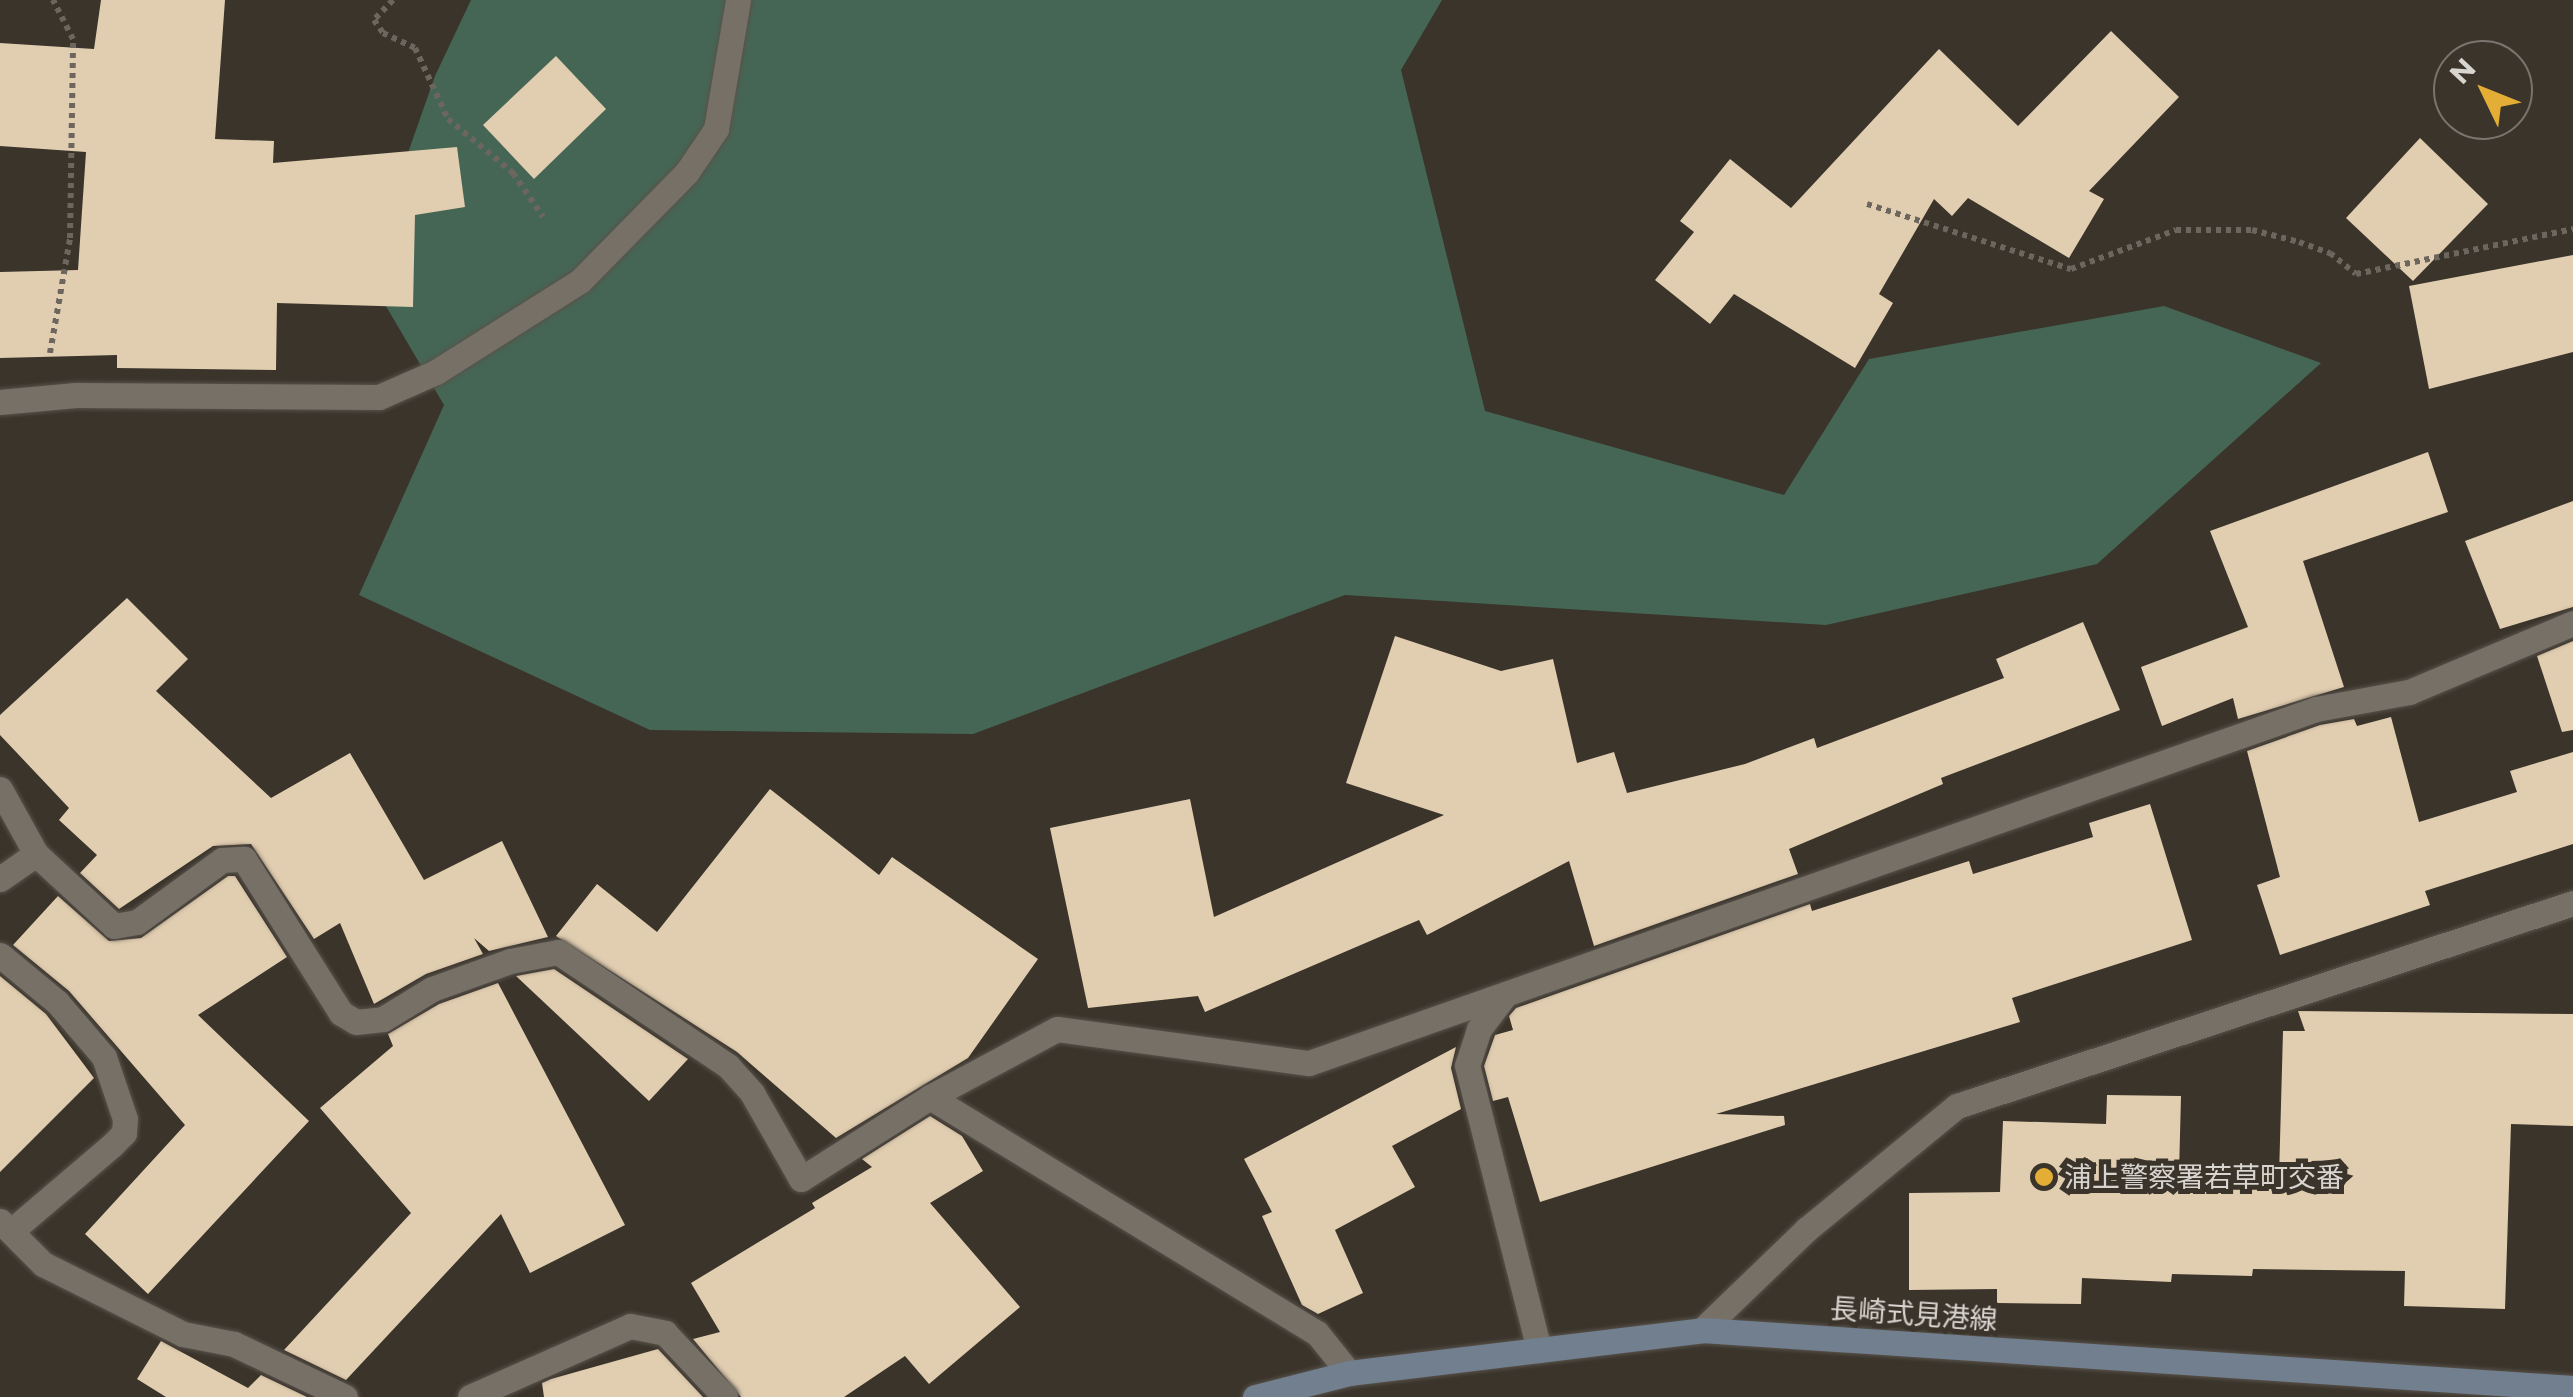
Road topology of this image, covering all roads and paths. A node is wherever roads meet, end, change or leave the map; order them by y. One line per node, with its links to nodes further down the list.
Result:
1 (53, 0): 7 (path)
2 (392, 0): 5 (path)
3 (738, 0): 7 (street)
4 (1867, 204): 6 (path)
5 (543, 217)
6 (2573, 229)
7 (42, 398): 8 (street)
8 (0, 402)
9 (2573, 623): 15 (street)
10 (0, 789): 11 (street)
11 (36, 854): 12 (street); 16 (street)
12 (0, 879)
13 (2573, 903): 18 (street)
14 (0, 955): 17 (street)
15 (1506, 994): 16 (street); 19 (street)
16 (930, 1097): 20 (street)
17 (6, 1226): 22 (street)
18 (1702, 1330): 19 (main road, 長崎式見港線); 21 (main road, 長崎式見港線)
19 (1539, 1350): 20 (main road, 長崎式見港線)
20 (1349, 1373): 25 (main road, 長崎式見港線)
21 (2573, 1388)
22 (345, 1397)
23 (470, 1397): 24 (street)
24 (725, 1397)
25 (1255, 1397)

